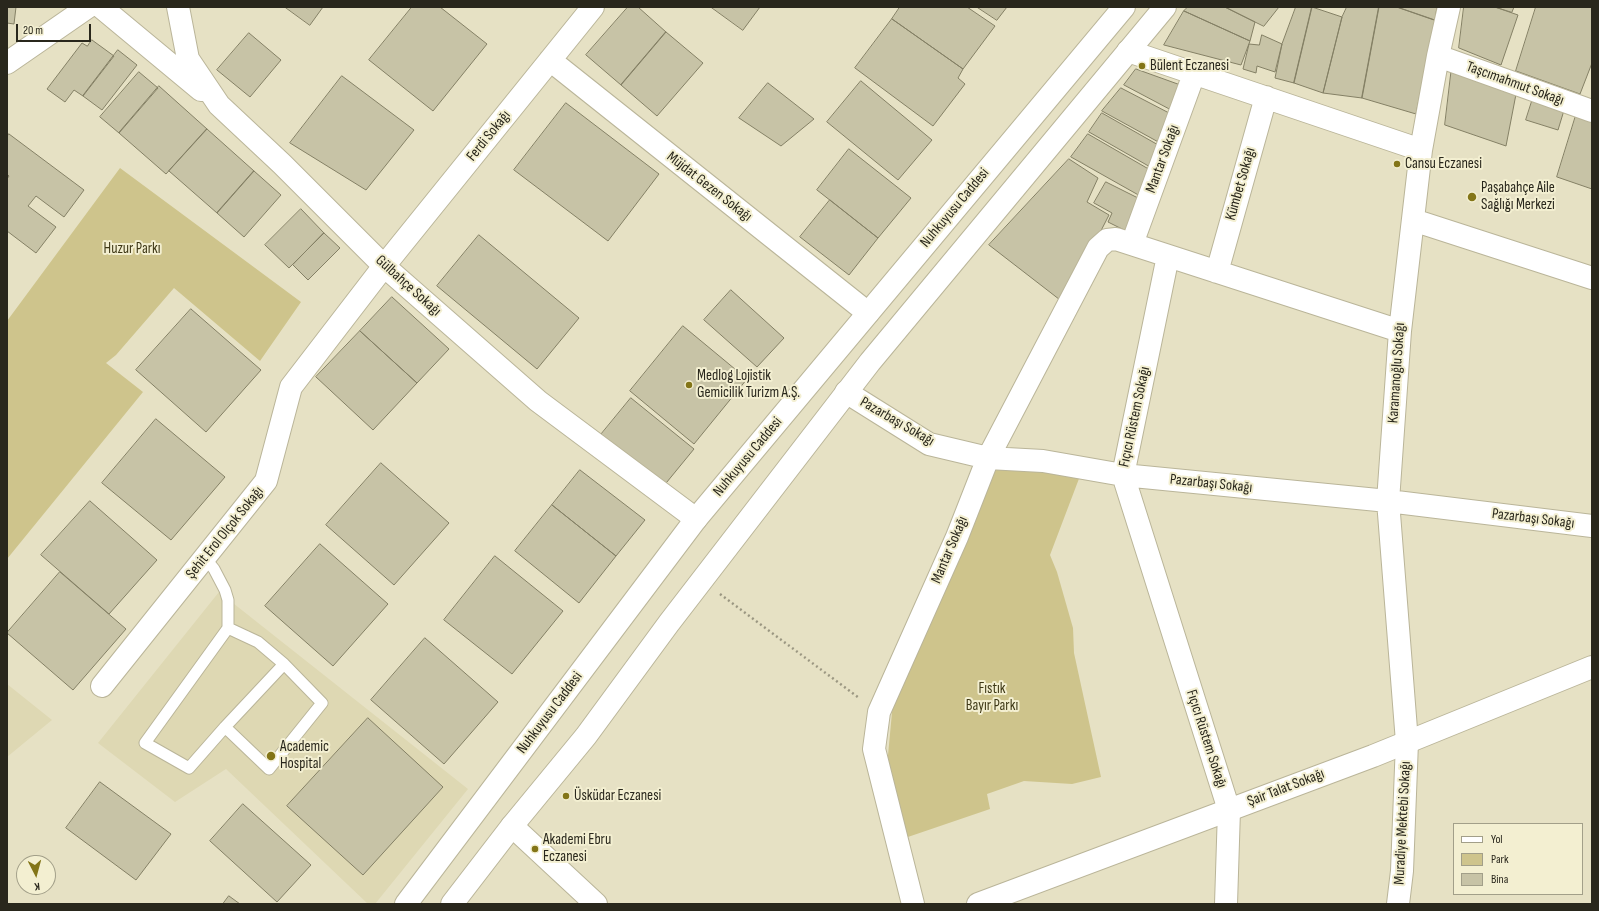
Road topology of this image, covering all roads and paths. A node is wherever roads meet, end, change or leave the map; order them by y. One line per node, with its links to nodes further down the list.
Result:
1 (88, 7): 11 (street)
2 (101, 7): 14 (street)
3 (178, 7): 14 (street, Gülbahçe Sokağı)
4 (593, 7): 10 (street, Ferdi Sokağı)
5 (1124, 7): 23 (street, Nuhkuyusu Caddesi)
6 (1165, 7): 8 (street)
7 (1449, 7): 9 (street, Karamanoğlu Sokağı)
8 (1128, 51): 12 (street); 25 (street)
9 (1438, 56): 15 (street, Taşcımahmut Sokağı); 16 (street, Karamanoğlu Sokağı)
10 (550, 60): 20 (street, Ferdi Sokağı); 23 (street, Müjdat Gezen Sokağı)
11 (8, 65)
12 (1194, 74): 13 (street); 18 (street, Mantar Sokağı)
13 (1266, 97): 16 (street); 21 (street, Kümbet Sokağı)
14 (219, 105): 20 (street, Gülbahçe Sokağı)
15 (1592, 111)
16 (1421, 150): 17 (street, Karamanoğlu Sokağı)
17 (1413, 220): 22 (street); 24 (street, Karamanoğlu Sokağı)
18 (1132, 244): 19 (street, Mantar Sokağı); 26 (street, Mantar Sokağı)
19 (1168, 256): 21 (street); 27 (street, Fıçıcı Rüstem Sokağı)
20 (384, 266): 29 (street, Gülbahçe Sokağı); 31 (street, Şehit Erol Olçok Sokağı)
21 (1217, 272): 24 (street)
22 (1592, 278)
23 (868, 313): 29 (street, Nuhkuyusu Caddesi)
24 (1400, 331): 28 (street, Karamanoğlu Sokağı)
25 (846, 392): 26 (street, Pazarbaşı Sokağı); 32 (street)
26 (988, 458): 27 (street, Pazarbaşı Sokağı); 37 (street, Mantar Sokağı)
27 (1123, 475): 28 (street, Pazarbaşı Sokağı); 40 (street, Fıçıcı Rüstem Sokağı)
28 (1388, 501): 30 (street, Pazarbaşı Sokağı); 39 (street, Karamanoğlu Sokağı)
29 (696, 519): 42 (street, Nuhkuyusu Caddesi)
30 (1592, 526)
31 (205, 558): 33 (lane); 36 (street, Şehit Erol Olçok Sokağı)
32 (702, 581): 37 (path); 41 (street)
33 (228, 628): 34 (lane); 38 (lane)
34 (284, 664): 38 (lane); 38 (lane)
35 (1592, 666): 39 (street, Şair Talat Sokağı)
36 (102, 686)
37 (879, 712): 45 (street, Mantar Sokağı)
38 (225, 727)
39 (1407, 742): 40 (street, Şair Talat Sokağı); 48 (street, Muradiye Mektebi Sokağı)
40 (1229, 810): 46 (street, Şair Talat Sokağı); 47 (street, Fıçıcı Rüstem Sokağı)
41 (512, 826): 43 (street); 44 (street)
42 (406, 904)
43 (452, 904)
44 (596, 904)
45 (913, 904)
46 (978, 904)
47 (1226, 904)
48 (1398, 904)

